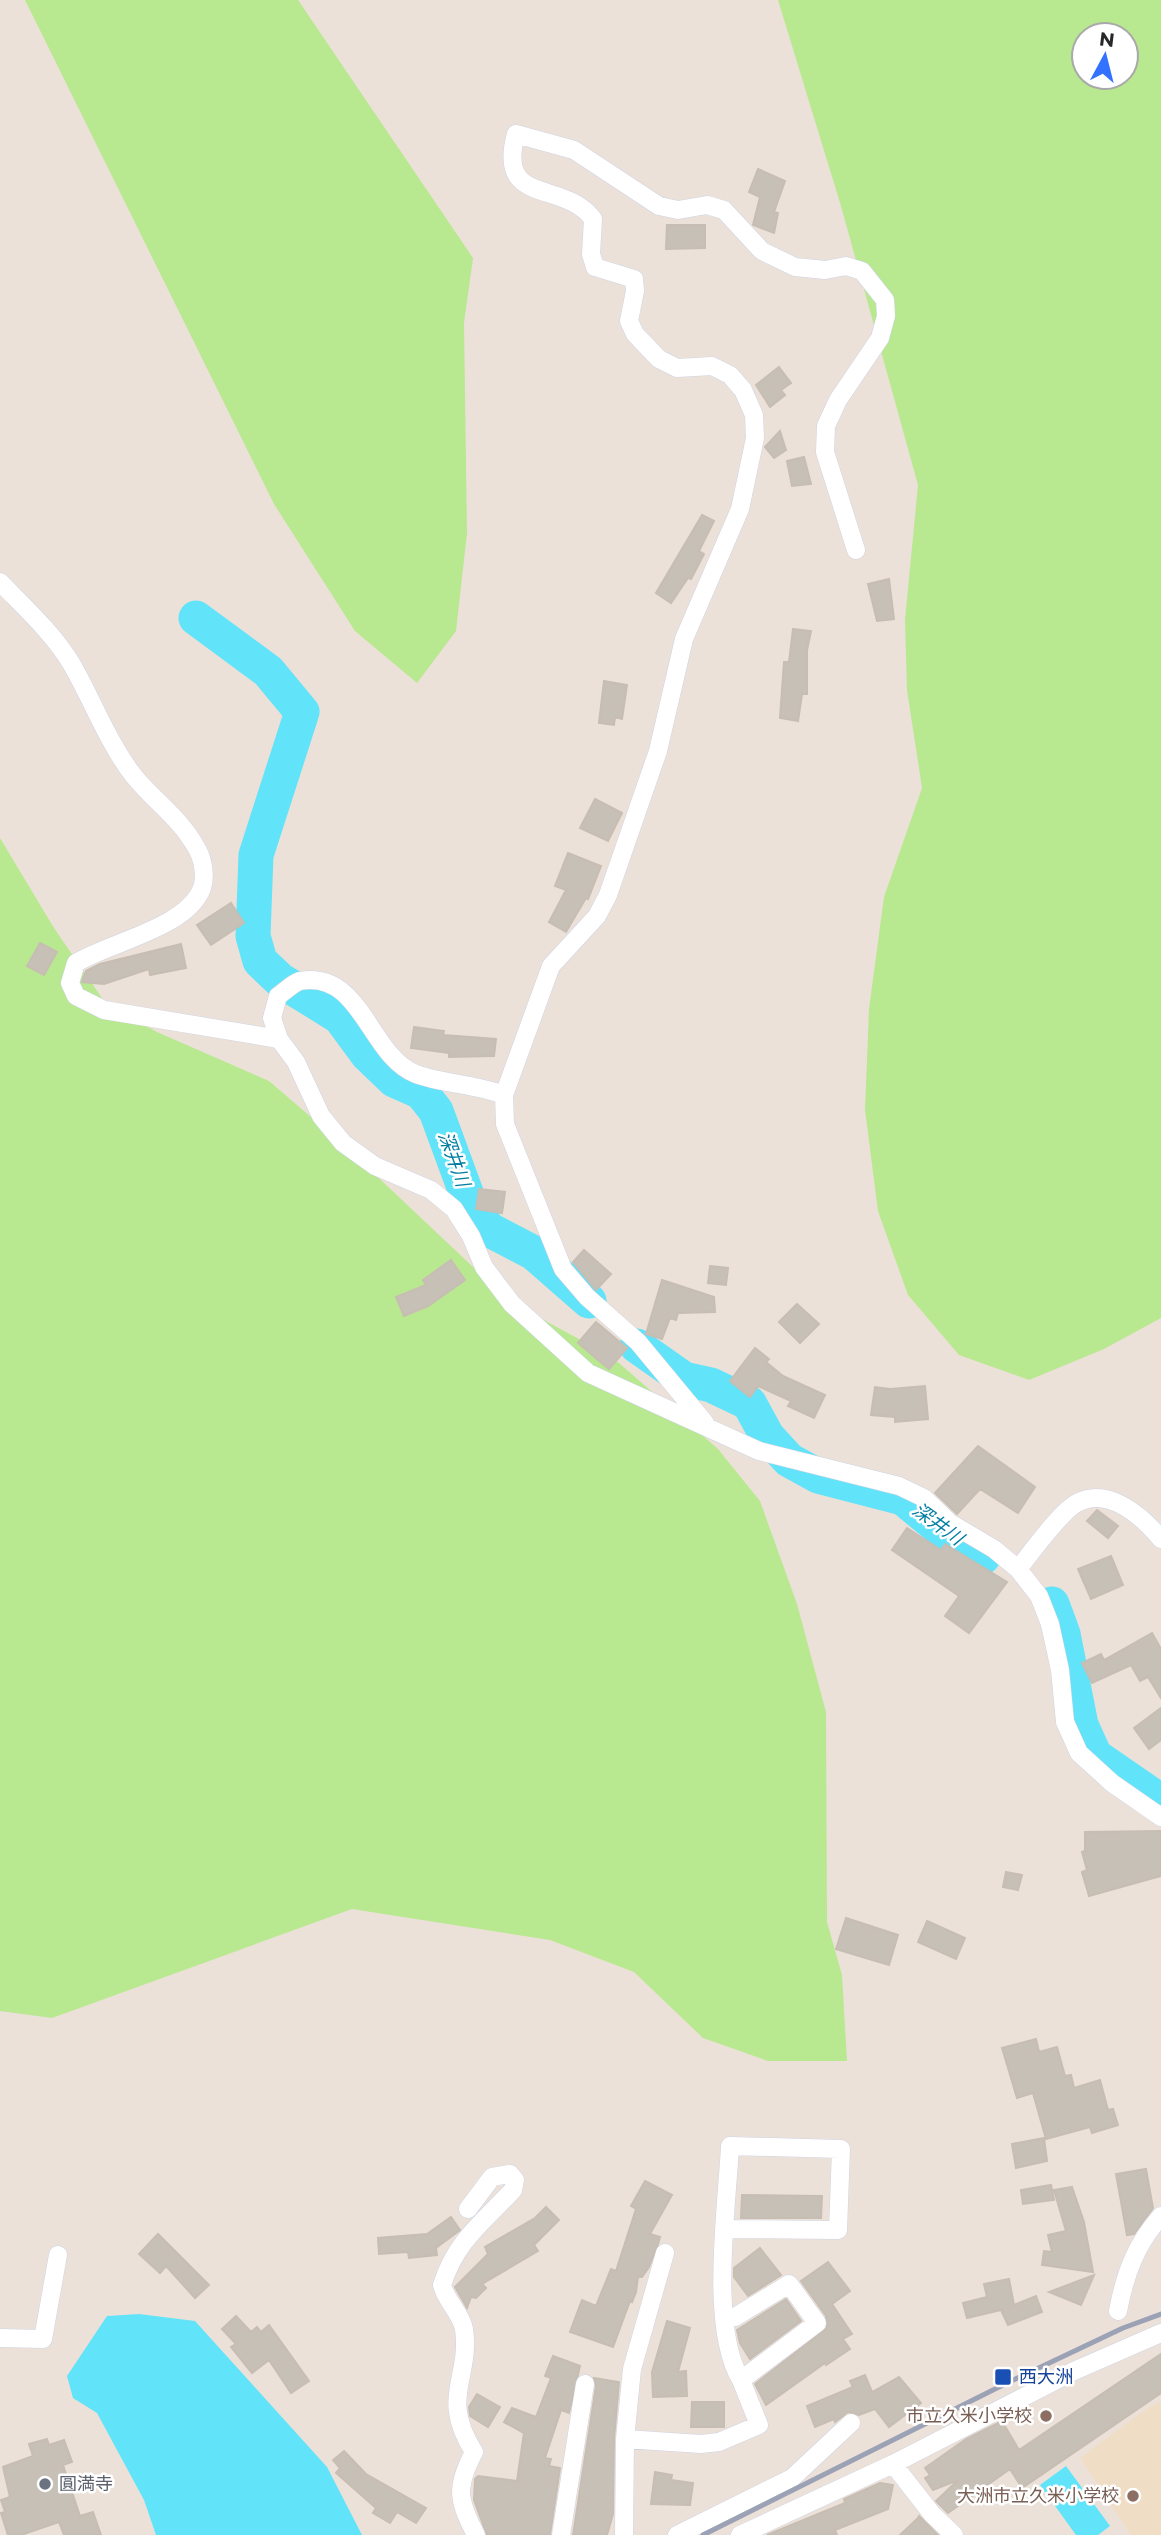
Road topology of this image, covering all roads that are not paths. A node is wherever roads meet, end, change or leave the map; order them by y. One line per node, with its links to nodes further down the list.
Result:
1 (856, 550): 4 (street)
2 (0, 582): 3 (street)
3 (279, 1039): 4 (street); 5 (street)
4 (504, 1095): 5 (street)
5 (708, 1426): 7 (street)
6 (1161, 1539): 7 (street)
7 (1018, 1569): 8 (street)
8 (1161, 1817)
9 (468, 2209): 23 (street)
10 (1161, 2216): 14 (street)
11 (725, 2229): 11 (street); 15 (street)
12 (665, 2253): 21 (street)
13 (58, 2255): 17 (street)
14 (1118, 2311)
15 (726, 2318): 18 (street); 18 (street)
16 (1161, 2333): 22 (street)
17 (0, 2338)
18 (741, 2380): 21 (street)
19 (585, 2384): 24 (street)
20 (850, 2423): 26 (street)
21 (625, 2439): 25 (street)
22 (894, 2464): 27 (street); 28 (street)
23 (476, 2535)
24 (561, 2535)
25 (624, 2535)
26 (677, 2535)
27 (740, 2535)
28 (954, 2535)

